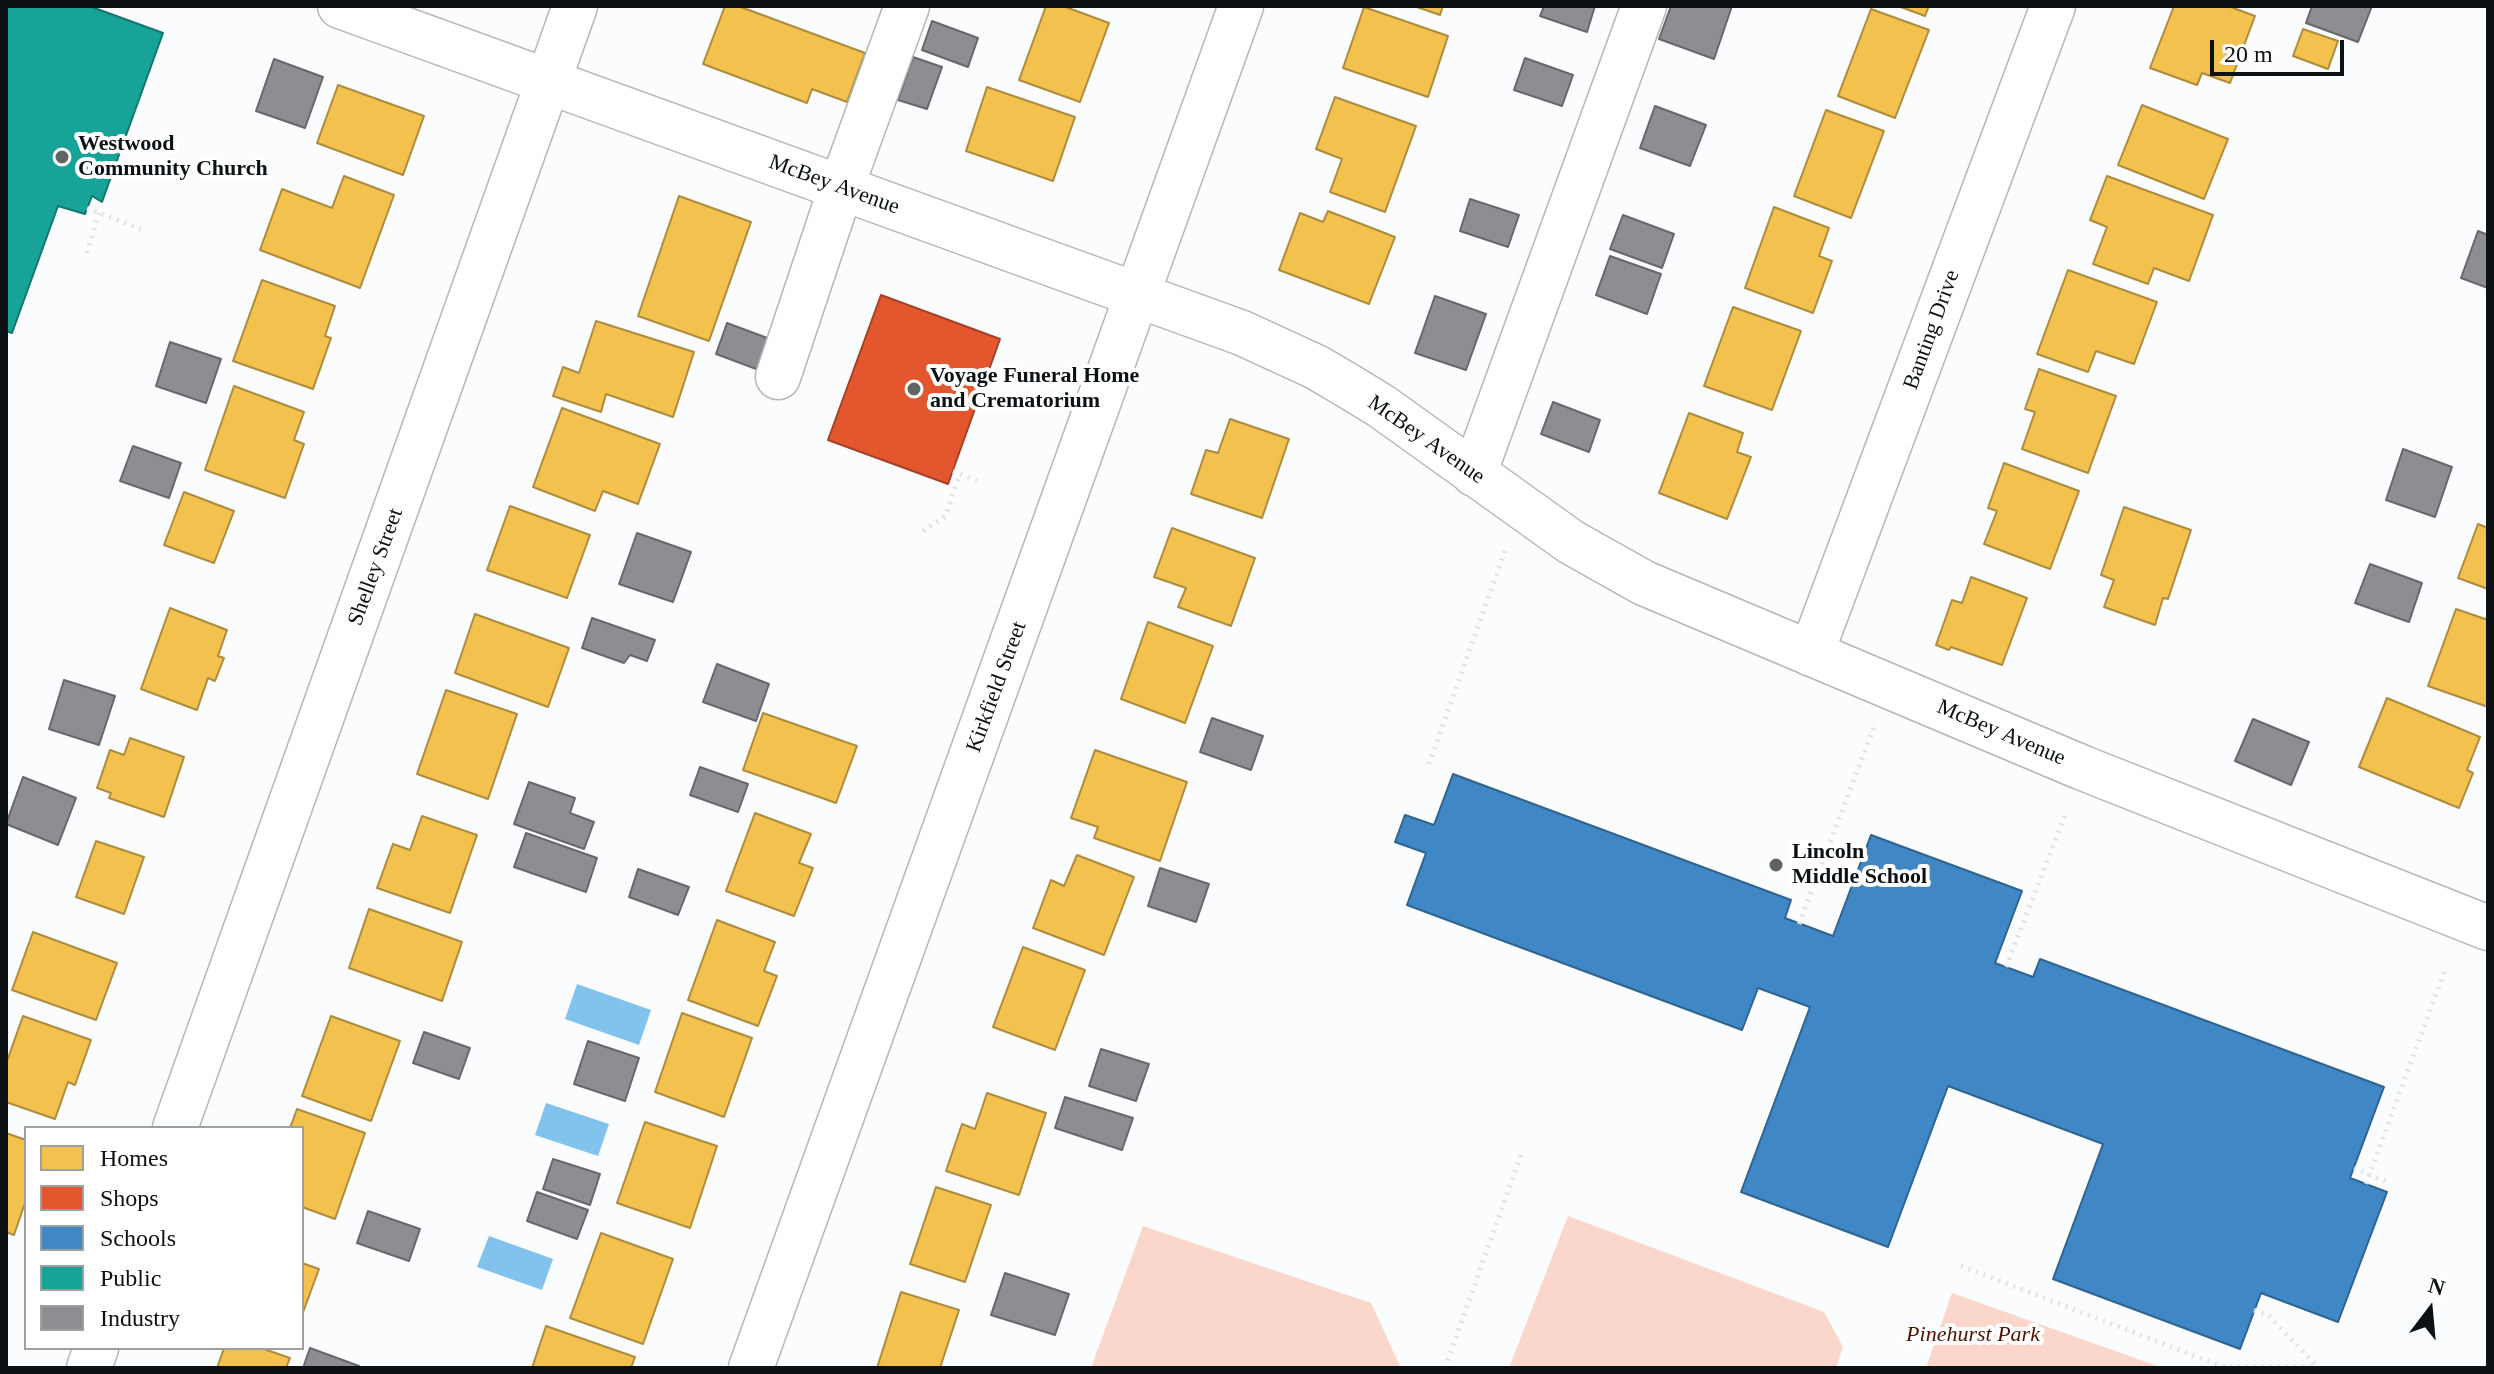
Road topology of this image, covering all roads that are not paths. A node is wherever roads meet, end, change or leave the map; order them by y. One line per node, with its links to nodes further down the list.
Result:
1 (340, 6): 7 (street, McBey Avenue)
2 (575, 6): 7 (street, Shelley Street)
3 (907, 6): 8 (street)
4 (1241, 6): 9 (street, Kirkfield Street)
5 (1644, 6): 11 (street)
6 (2053, 6): 12 (street, Banting Drive)
7 (549, 82): 8 (street, McBey Avenue); 14 (street, Shelley Street)
8 (841, 188): 9 (street, McBey Avenue); 10 (street)
9 (1136, 294): 11 (street, McBey Avenue); 15 (street, Kirkfield Street)
10 (778, 377)
11 (1474, 474): 12 (street, McBey Avenue)
12 (1811, 654): 13 (street, McBey Avenue)
13 (2488, 928)
14 (176, 1126)
15 (751, 1368)

